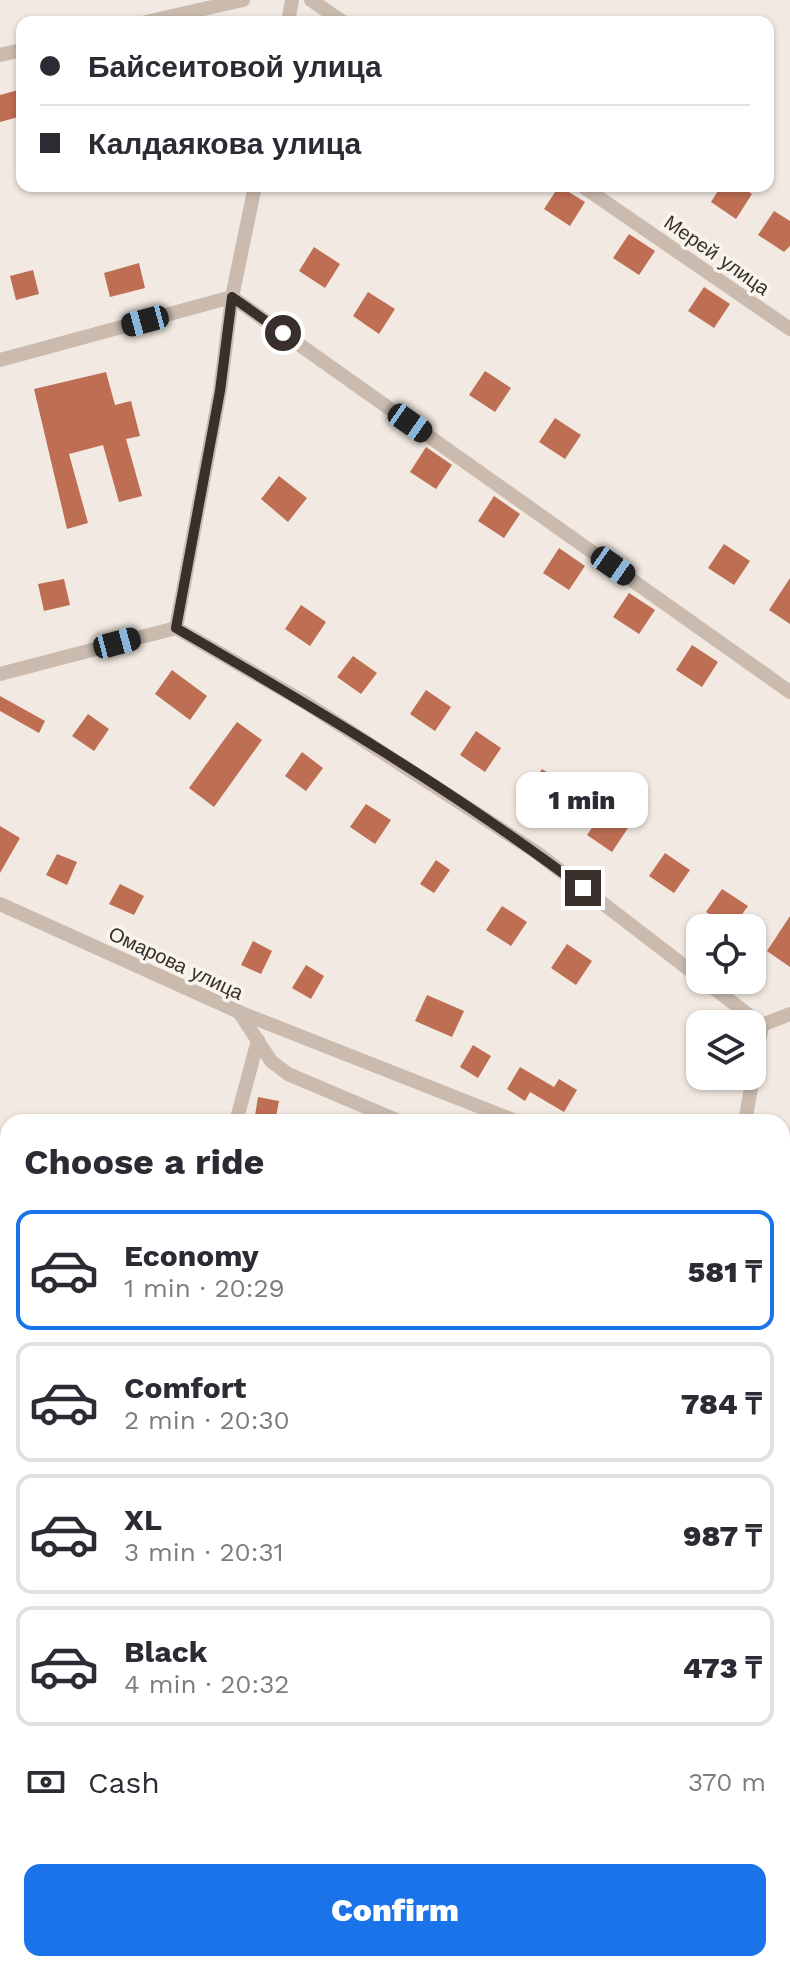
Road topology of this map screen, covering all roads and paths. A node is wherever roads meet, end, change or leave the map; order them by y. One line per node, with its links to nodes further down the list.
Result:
1 (243, 0): 3 (street)
2 (311, 0): 4 (street)
3 (172, 16)
4 (334, 16)
5 (254, 192): 7 (street)
6 (591, 192): 8 (street, Мерей улица)
7 (232, 297): 9 (street); 10 (street); 12 (street)
8 (790, 329)
9 (0, 360)
10 (176, 628): 11 (street); 14 (street)
11 (0, 674)
12 (790, 692)
13 (0, 904): 17 (street, Омарова улица)
14 (686, 967)
15 (721, 994): 16 (street)
16 (742, 1010)
17 (239, 1012): 20 (street, Омарова улица); 24 (street)
18 (790, 1014): 19 (street)
19 (766, 1023)
20 (258, 1040): 22 (street); 23 (street, Омарова улица)
21 (751, 1090): 25 (street)
22 (238, 1114)
23 (382, 1114)
24 (498, 1114)
25 (746, 1114)

